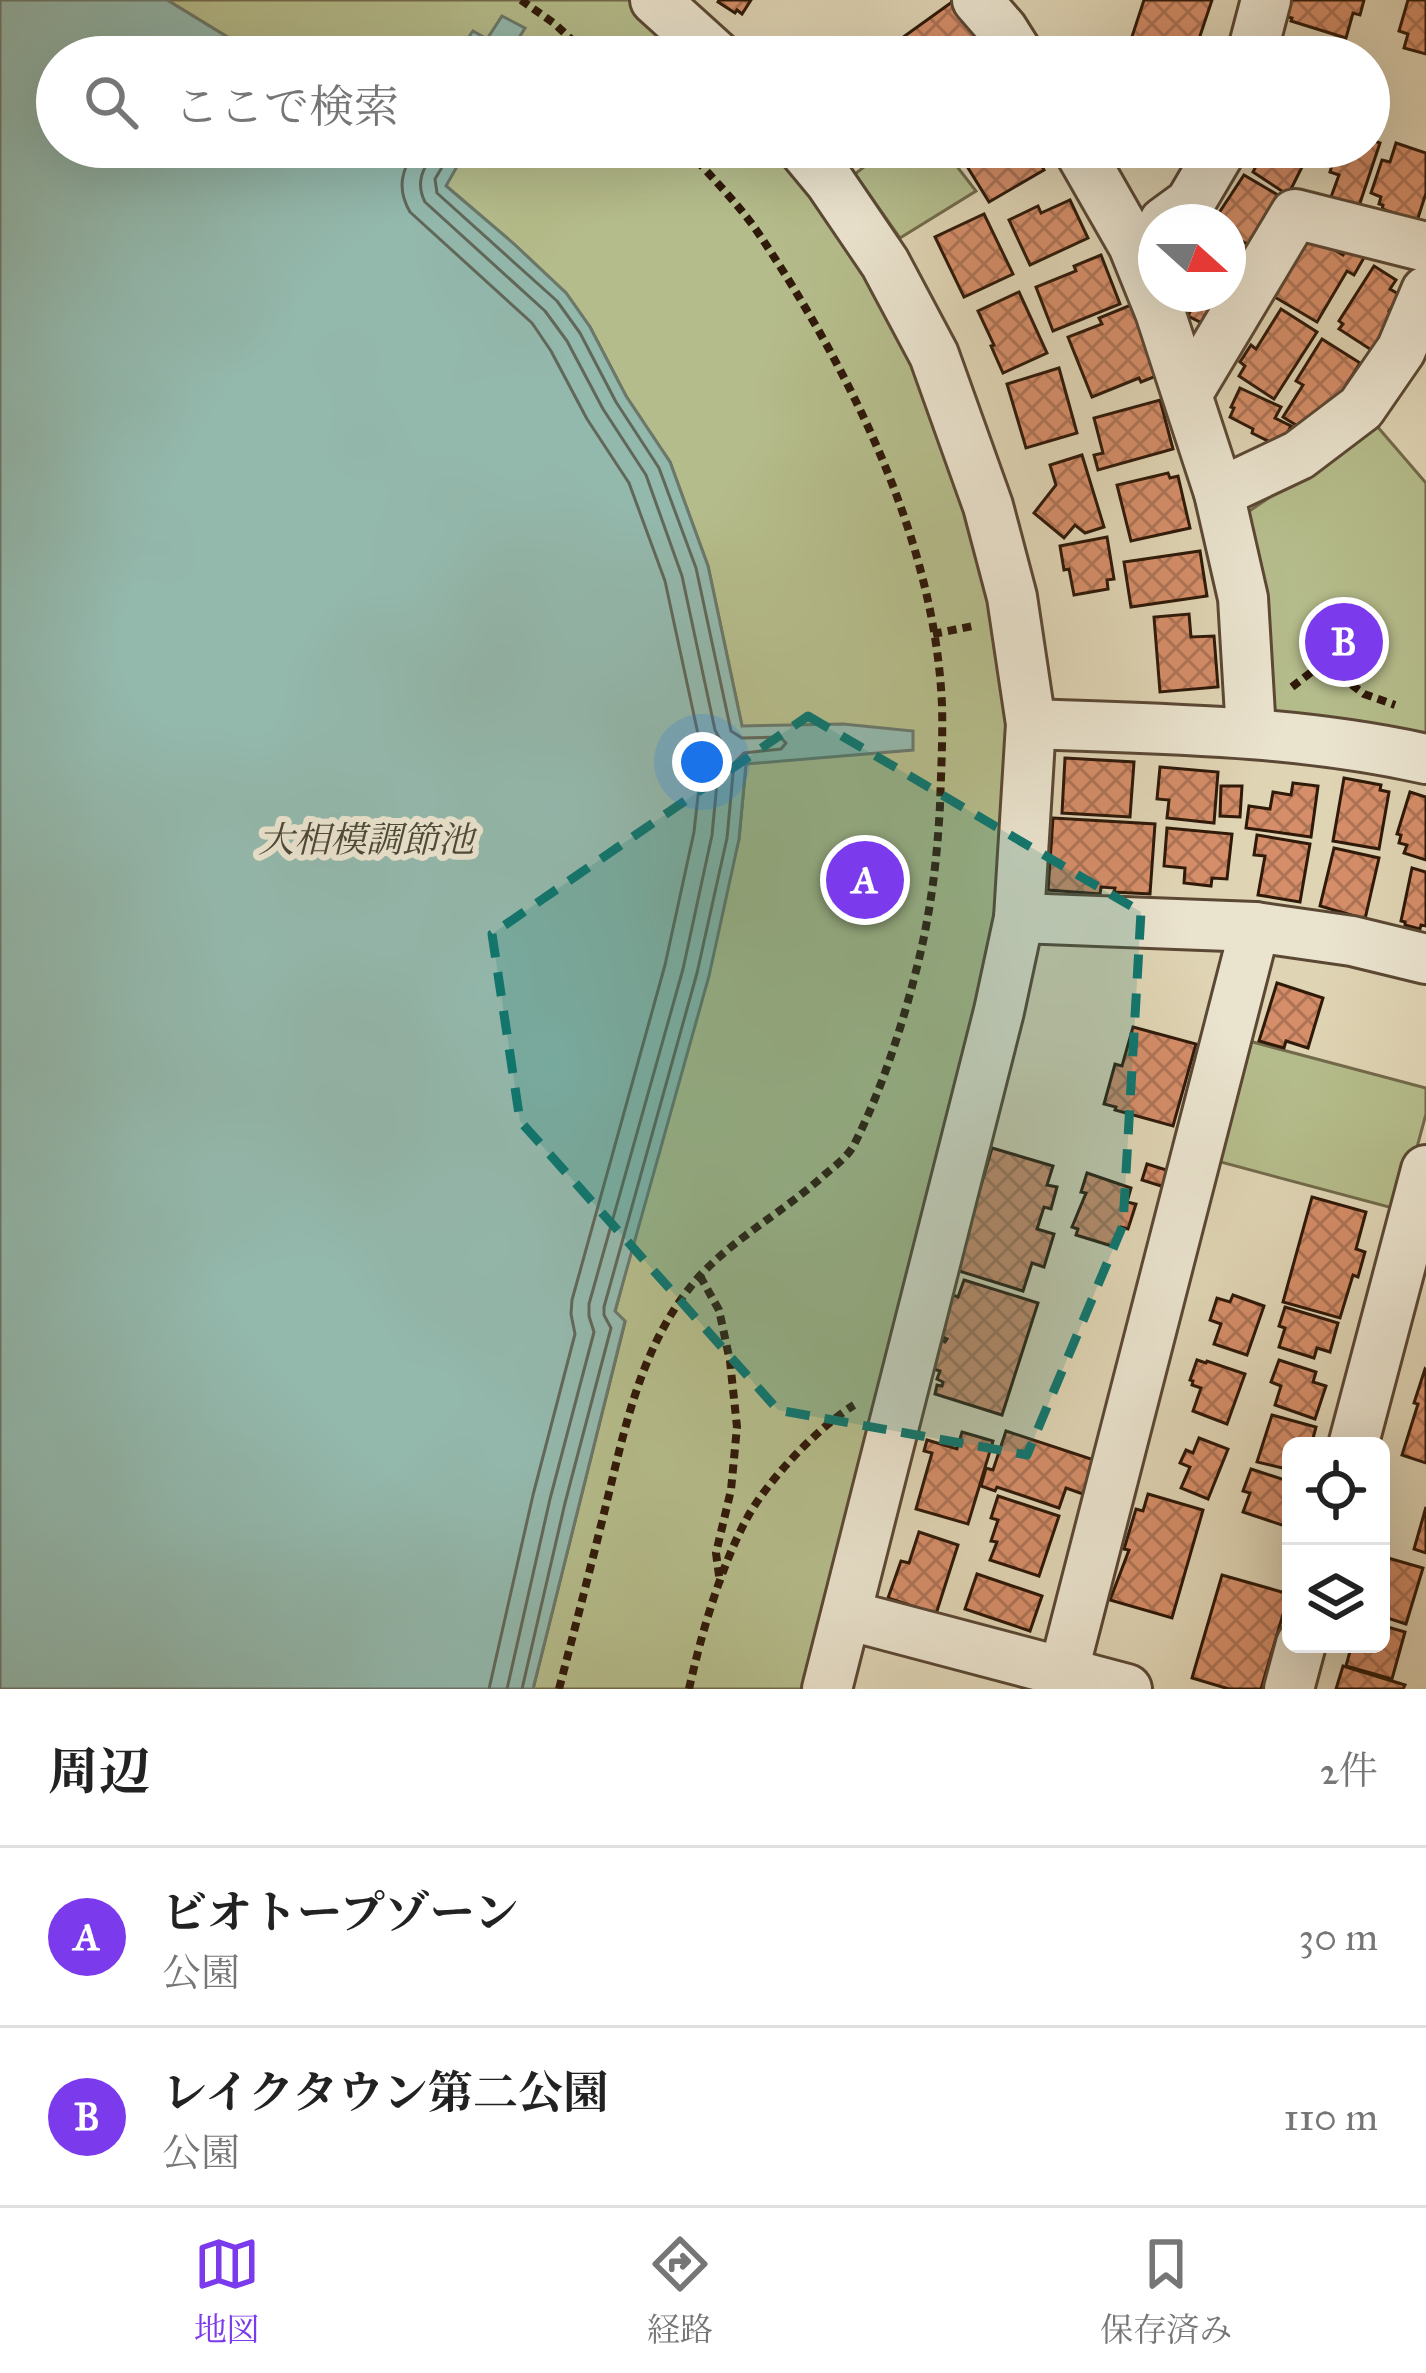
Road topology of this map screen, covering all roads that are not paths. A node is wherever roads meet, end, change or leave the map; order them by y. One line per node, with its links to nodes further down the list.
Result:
1 (655, 0): 3 (street)
2 (1266, 0): 4 (street)
3 (695, 36)
4 (1257, 36)
5 (818, 168): 15 (street)
6 (1095, 168): 9 (street)
7 (1211, 168): 8 (street)
8 (1189, 204)
9 (1138, 217)
10 (1426, 247): 13 (street)
11 (1426, 292): 14 (street)
12 (1169, 312): 13 (street)
13 (1188, 393): 14 (street)
14 (1219, 493): 16 (street)
15 (1031, 724): 16 (street); 18 (street)
16 (1251, 732): 17 (street)
17 (1426, 759)
18 (1018, 918): 19 (street); 23 (street)
19 (1256, 927): 20 (street); 25 (street)
20 (1426, 959)
21 (1426, 1170): 22 (street)
22 (1355, 1437)
23 (847, 1615): 25 (street); 26 (street)
24 (1298, 1653): 28 (street)
25 (1061, 1681): 27 (street)
26 (827, 1689)
27 (1127, 1689)
28 (1289, 1689)

